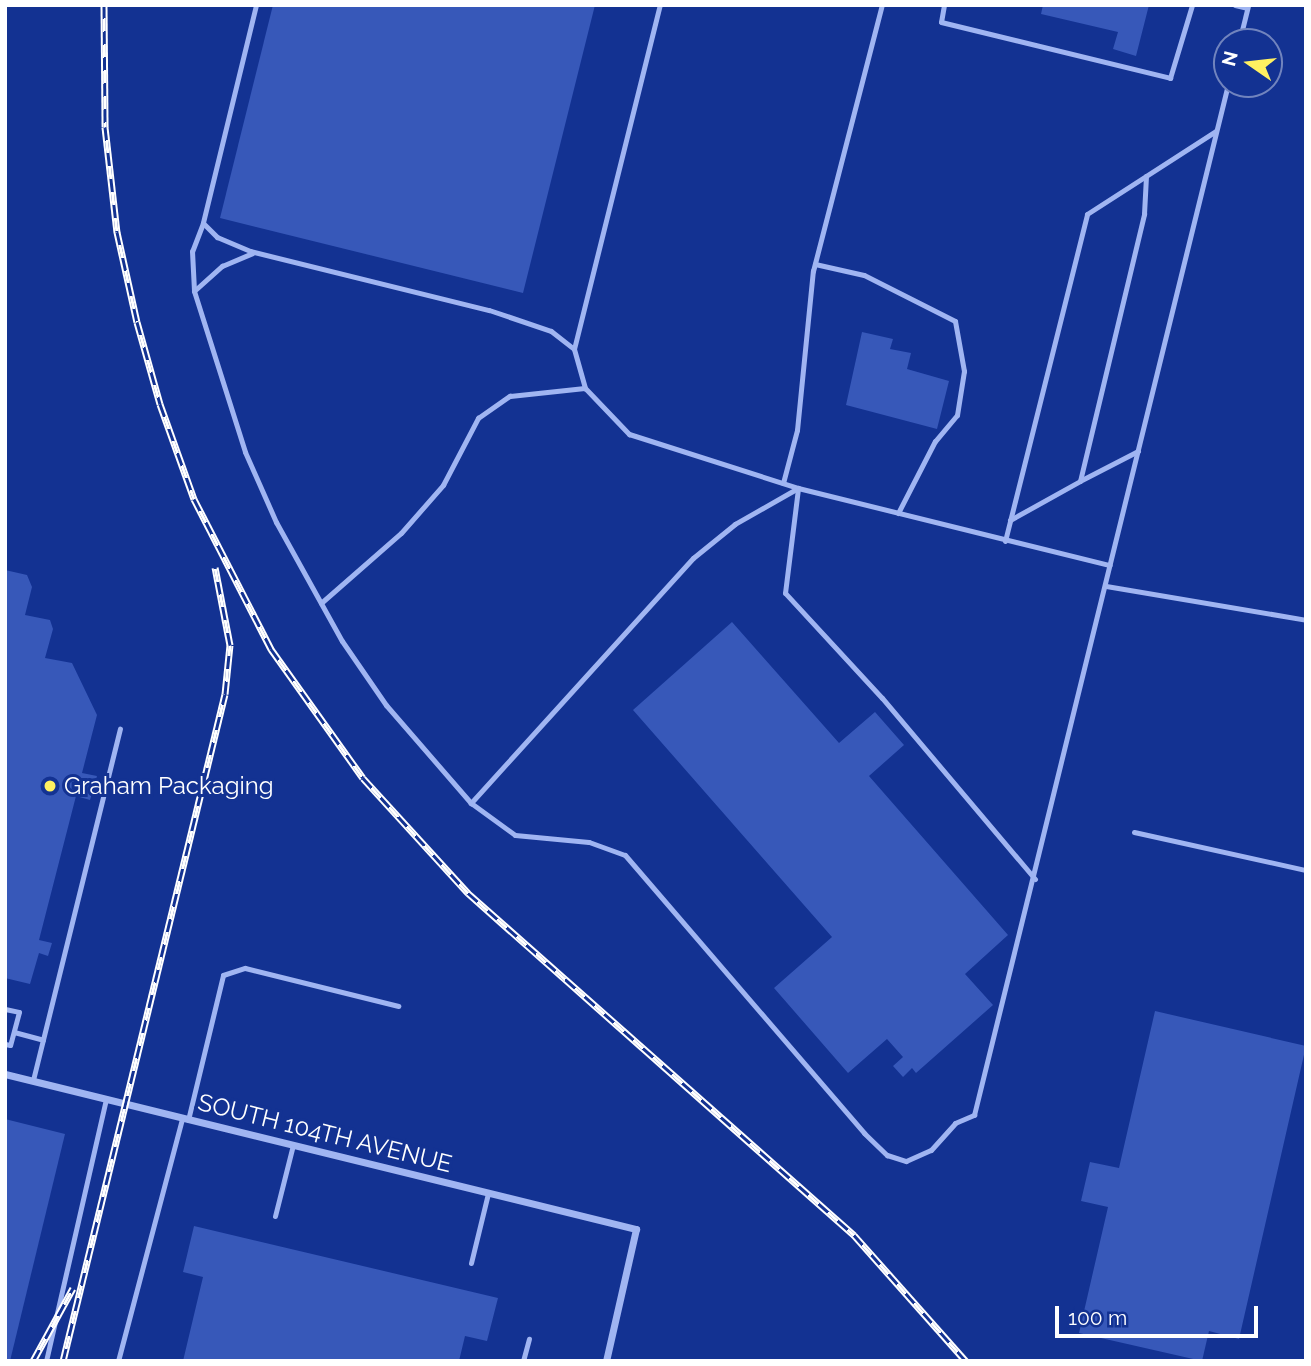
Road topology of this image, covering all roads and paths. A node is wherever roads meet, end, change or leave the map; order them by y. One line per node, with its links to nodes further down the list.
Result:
1 (256, 5): 12 (lane)
2 (660, 5): 16 (lane)
3 (882, 5): 14 (lane)
4 (944, 5): 5 (lane)
5 (1192, 5)
6 (1235, 5): 7 (lane)
7 (1248, 7): 8 (lane)
8 (1243, 28)
9 (1225, 98): 10 (lane)
10 (1217, 130): 11 (lane); 18 (lane)
11 (1146, 176): 19 (lane); 23 (lane)
12 (203, 223): 13 (lane); 15 (lane)
13 (254, 252): 15 (lane); 16 (lane)
14 (815, 264): 20 (lane); 22 (lane)
15 (194, 291): 27 (lane)
16 (574, 349): 17 (lane)
17 (585, 388): 20 (lane); 27 (lane)
18 (1138, 451): 19 (lane); 25 (lane)
19 (1080, 481): 23 (lane)
20 (783, 483): 21 (lane)
21 (798, 488): 22 (lane); 30 (lane); 33 (lane)
22 (898, 513): 24 (lane)
23 (1010, 520): 24 (lane)
24 (1005, 541): 25 (lane)
25 (1110, 565): 26 (lane)
26 (1106, 586): 28 (lane); 33 (lane)
27 (321, 603): 30 (lane)
28 (1306, 620)
29 (120, 729): 37 (lane)
30 (471, 803): 33 (lane)
31 (1134, 832): 32 (lane)
32 (1306, 870)
33 (1035, 879)
34 (398, 1006): 42 (lane)
35 (5, 1009): 36 (lane)
36 (14, 1032): 37 (lane); 38 (lane)
37 (43, 1040): 40 (lane)
38 (5, 1044)
39 (5, 1074): 40 (street, SOUTH 104TH AVENUE)
40 (33, 1080): 41 (street, SOUTH 104TH AVENUE)
41 (106, 1099): 42 (street, SOUTH 104TH AVENUE); 48 (lane)
42 (185, 1119): 43 (street, SOUTH 104TH AVENUE); 49 (lane)
43 (293, 1145): 44 (street, SOUTH 104TH AVENUE); 45 (lane)
44 (488, 1193): 46 (lane); 51 (street, SOUTH 104TH AVENUE)
45 (275, 1216)
46 (471, 1263)
47 (529, 1339): 50 (lane)
48 (46, 1361)
49 (118, 1361)
50 (523, 1361)
51 (606, 1361)

